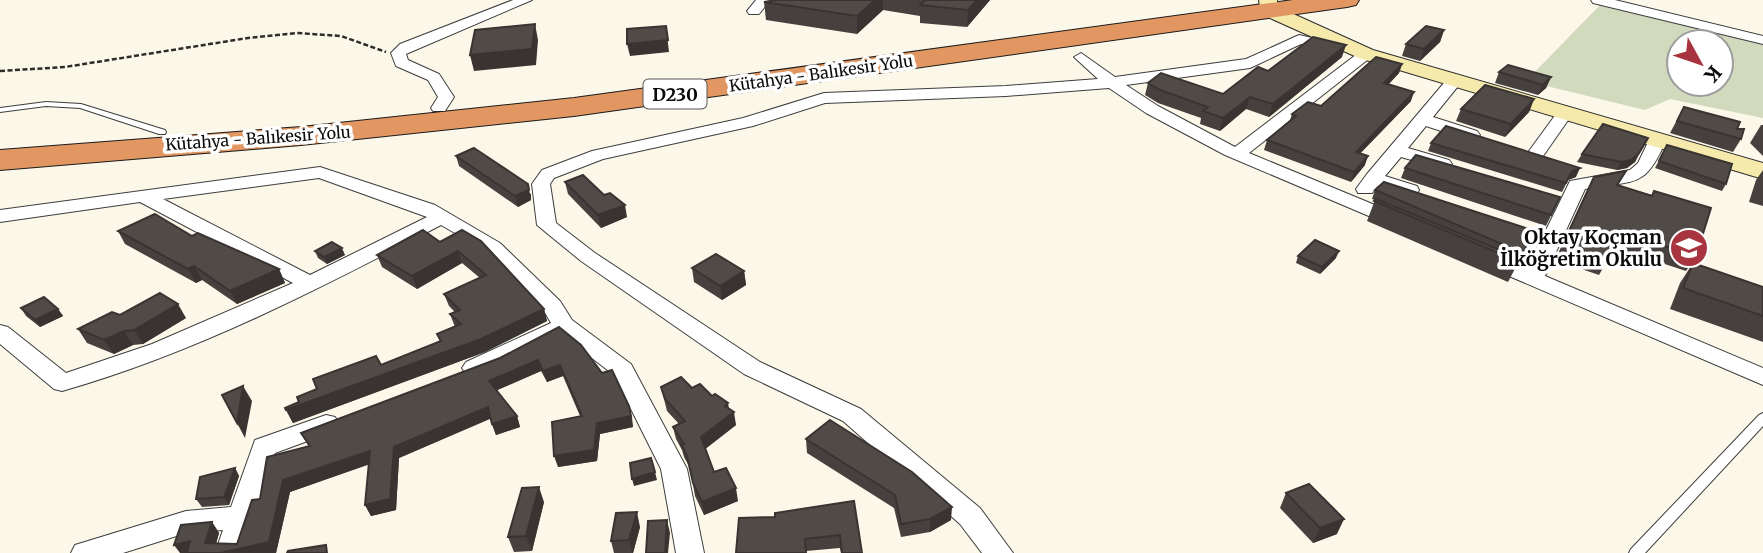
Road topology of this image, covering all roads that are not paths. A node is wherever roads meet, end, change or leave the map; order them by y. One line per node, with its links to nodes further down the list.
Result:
1 (525, 0): 10 (street)
2 (1347, 0): 4 (highway, Kütahya - Balıkesir Yolu / D230)
3 (1598, 0): 5 (street)
4 (1273, 3): 6 (street); 6 (street); 10 (highway, Kütahya - Balıkesir Yolu / D230); 21 (highway, Kütahya - Balıkesir Yolu / D230)
5 (1763, 40)
6 (1366, 54): 8 (street); 9 (street); 19 (street)
7 (1081, 57): 9 (street)
8 (1455, 80): 12 (street); 13 (street)
9 (1109, 83): 19 (street); 46 (street)
10 (439, 108): 14 (highway, Kütahya - Balıkesir Yolu / D230)
11 (0, 110): 14 (lane)
12 (1565, 113): 16 (street); 20 (street)
13 (1423, 119): 15 (street); 18 (street)
14 (162, 132): 17 (highway, Kütahya - Balıkesir Yolu / D230)
15 (1485, 139)
16 (1657, 139): 24 (street); 26 (street)
17 (0, 143)
18 (1397, 150): 23 (street); 25 (street)
19 (1238, 153): 29 (street)
20 (1535, 155)
21 (0, 160)
22 (1571, 167): 26 (street)
23 (1463, 170)
24 (1763, 171)
25 (1373, 178): 27 (street); 29 (street)
26 (1606, 178): 34 (street)
27 (1424, 195)
28 (145, 197): 30 (street); 31 (street); 35 (street)
29 (1353, 202): 32 (street)
30 (0, 216)
31 (441, 217): 35 (street); 36 (street)
32 (1417, 229)
33 (1469, 251): 34 (street)
34 (1532, 279): 39 (street)
35 (311, 284): 37 (street)
36 (564, 325): 38 (street); 45 (street)
37 (0, 332)
38 (456, 375)
39 (1763, 377)
40 (353, 413): 42 (street)
41 (1763, 418): 47 (lane)
42 (240, 517): 43 (street); 44 (street)
43 (85, 553)
44 (229, 553)
45 (690, 553)
46 (999, 553)
47 (1636, 553)

